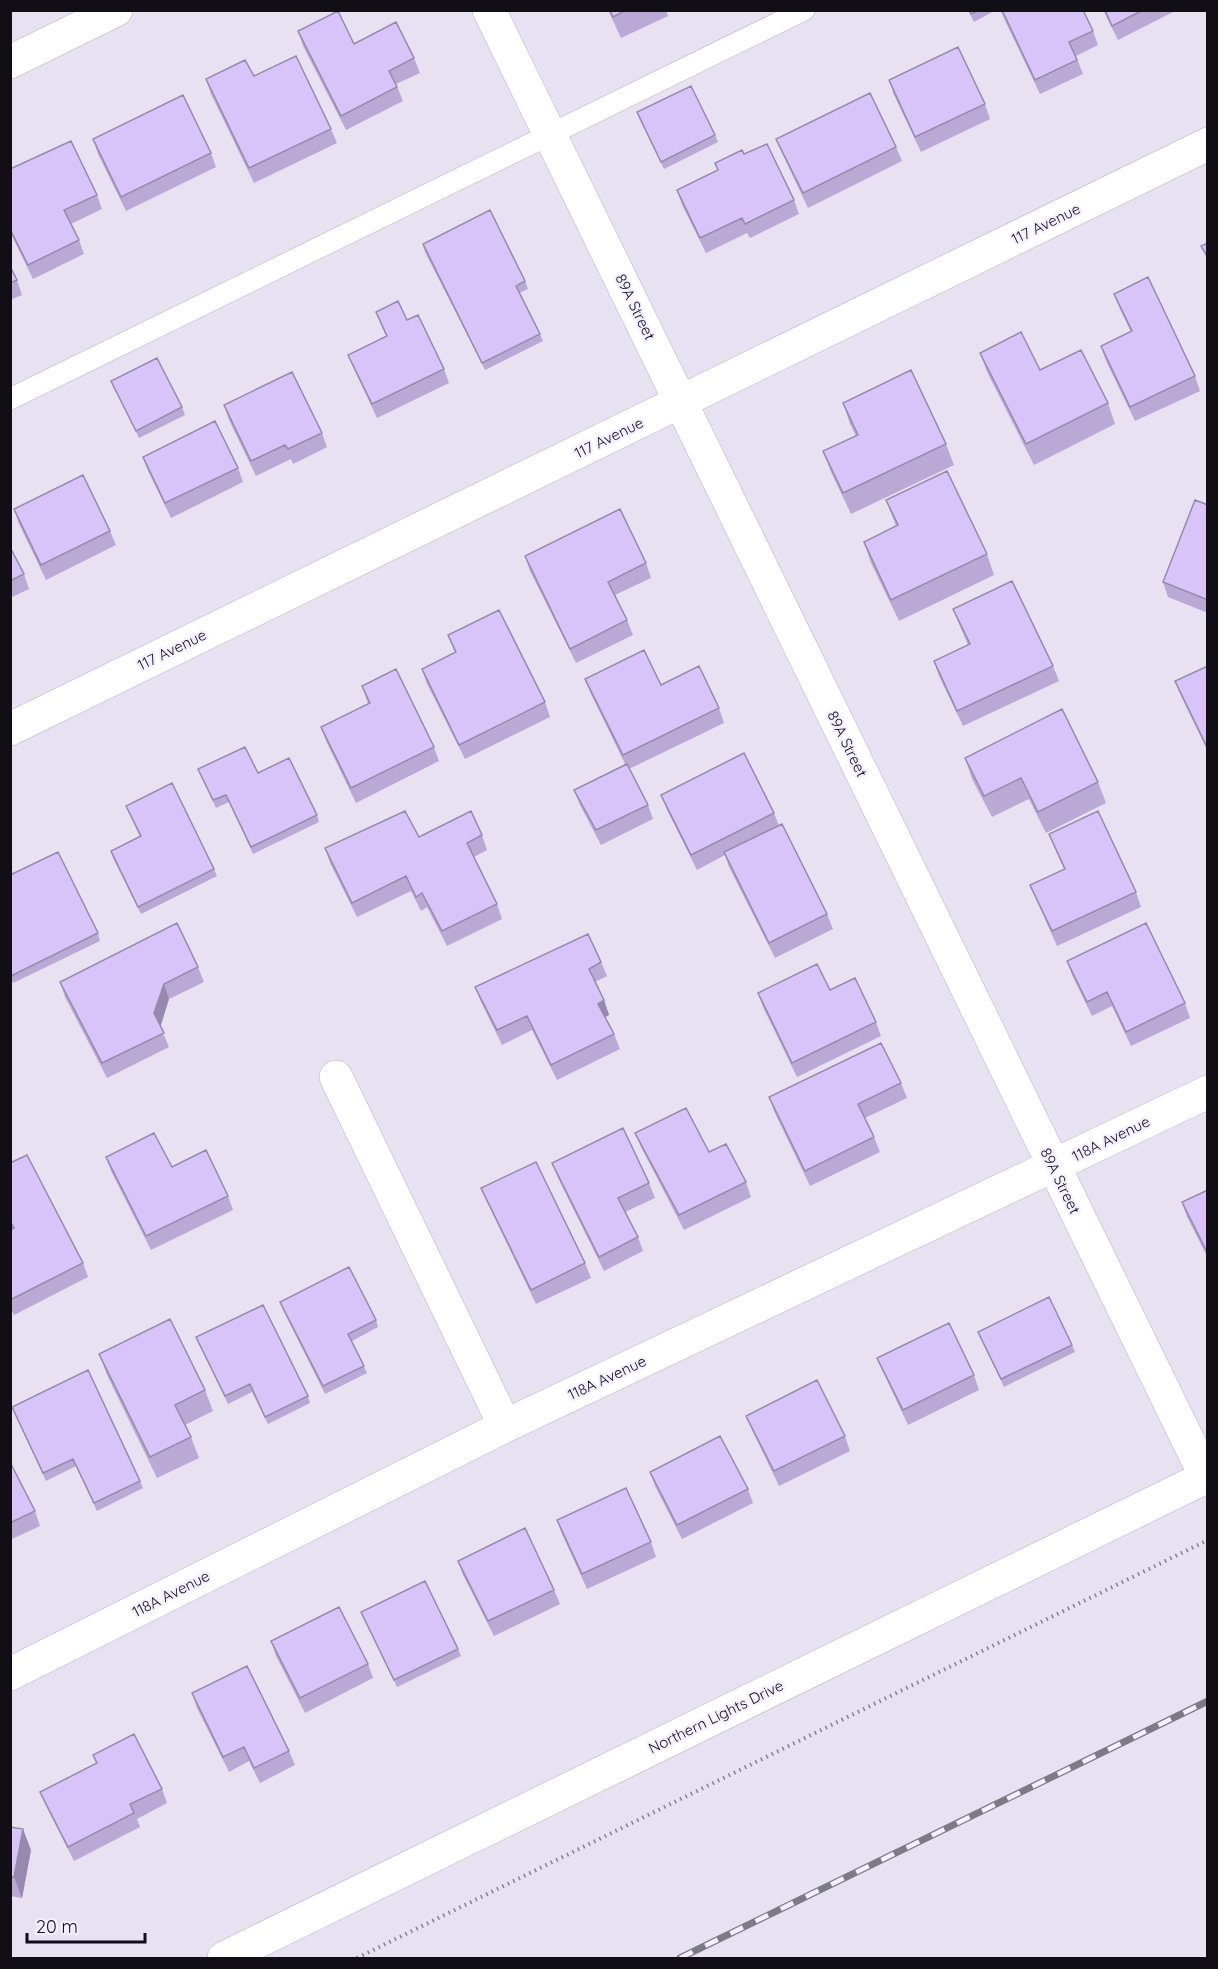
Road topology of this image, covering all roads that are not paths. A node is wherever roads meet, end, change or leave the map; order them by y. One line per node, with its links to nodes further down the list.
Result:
1 (116, 10): 4 (street)
2 (489, 10): 5 (street, 89A Street)
3 (804, 10): 5 (lane)
4 (10, 62)
5 (551, 134): 7 (lane); 8 (street, 89A Street)
6 (1208, 144): 8 (street, 117 Avenue)
7 (10, 399)
8 (682, 403): 9 (street, 117 Avenue); 12 (street, 89A Street)
9 (10, 729)
10 (336, 1077): 13 (street)
11 (1208, 1092): 12 (street, 118A Avenue)
12 (1053, 1167): 13 (street, 118A Avenue); 14 (street, 89A Street)
13 (505, 1426): 15 (street, 118A Avenue)
14 (1207, 1477): 16 (street, Northern Lights Drive)
15 (10, 1674)
16 (224, 1959)

